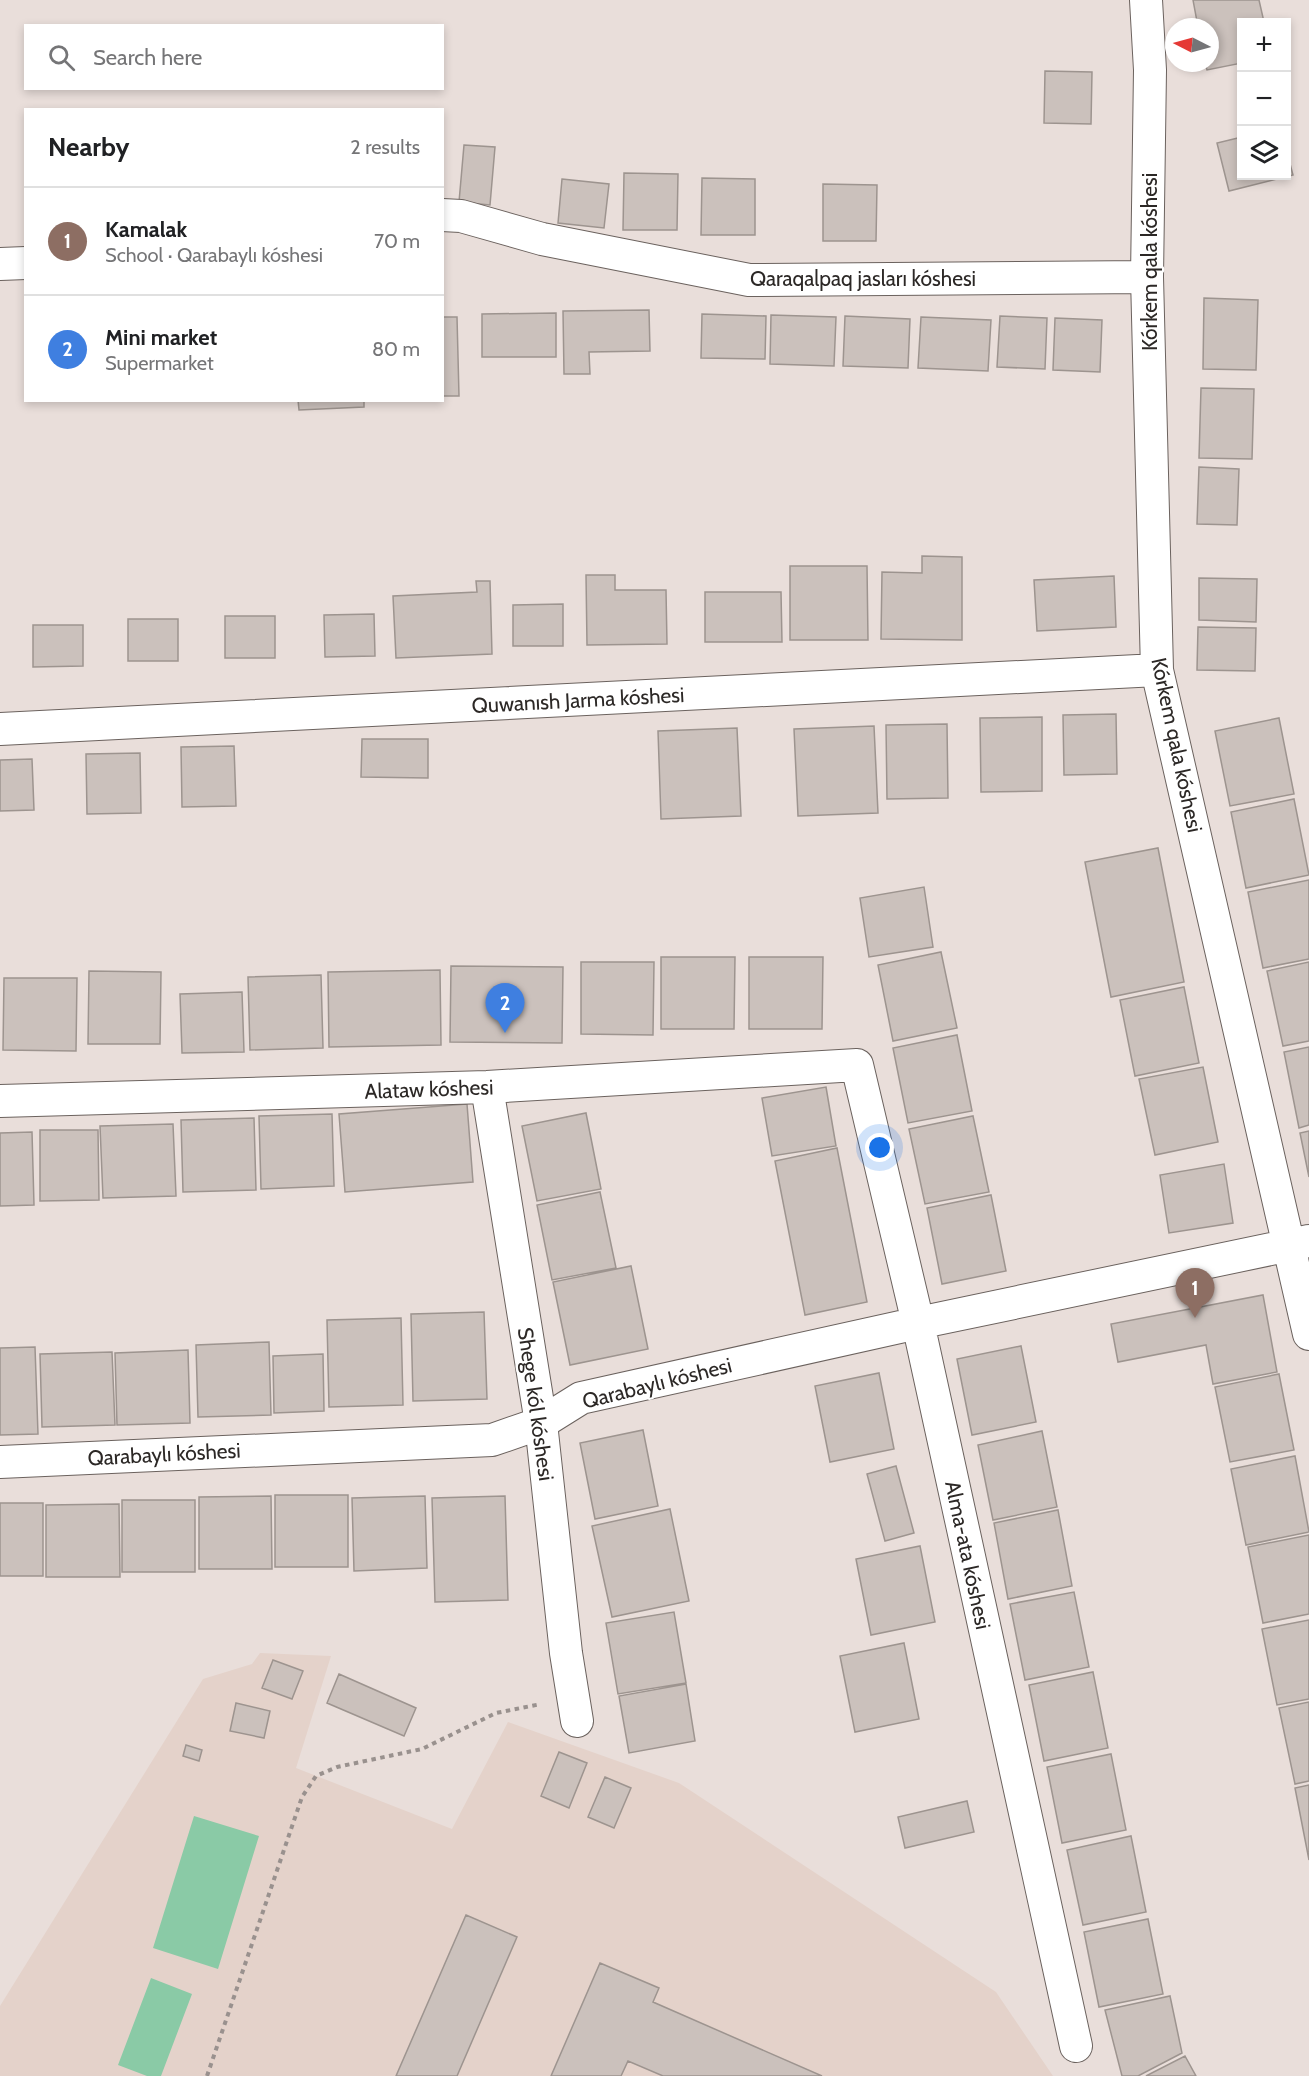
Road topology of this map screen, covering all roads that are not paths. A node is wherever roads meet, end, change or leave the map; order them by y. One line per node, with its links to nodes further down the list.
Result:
1 (1146, 0): 5 (street, Kórkem qala kóshesi)
2 (444, 215): 5 (street, Qaraqalpaq jasları kóshesi)
3 (24, 262): 4 (street)
4 (0, 264)
5 (1148, 277): 6 (street, Kórkem qala kóshesi)
6 (1157, 670): 7 (street, Quwanısh Jarma kóshesi); 11 (street, Kórkem qala kóshesi)
7 (0, 729)
8 (857, 1065): 9 (street, Alataw kóshesi); 12 (street, Alma-ata kóshesi)
9 (487, 1088): 10 (street, Alataw kóshesi); 14 (street, Shege kól kóshesi)
10 (0, 1101)
11 (1299, 1243): 12 (street, Qarabaylı kóshesi); 13 (street, Kórkem qala kóshesi)
12 (918, 1323): 14 (street, Qarabaylı kóshesi); 17 (street, Alma-ata kóshesi)
13 (1309, 1334)
14 (541, 1423): 15 (street, Qarabaylı kóshesi); 16 (street, Shege kól kóshesi)
15 (0, 1462)
16 (574, 1707)
17 (1076, 2046)

